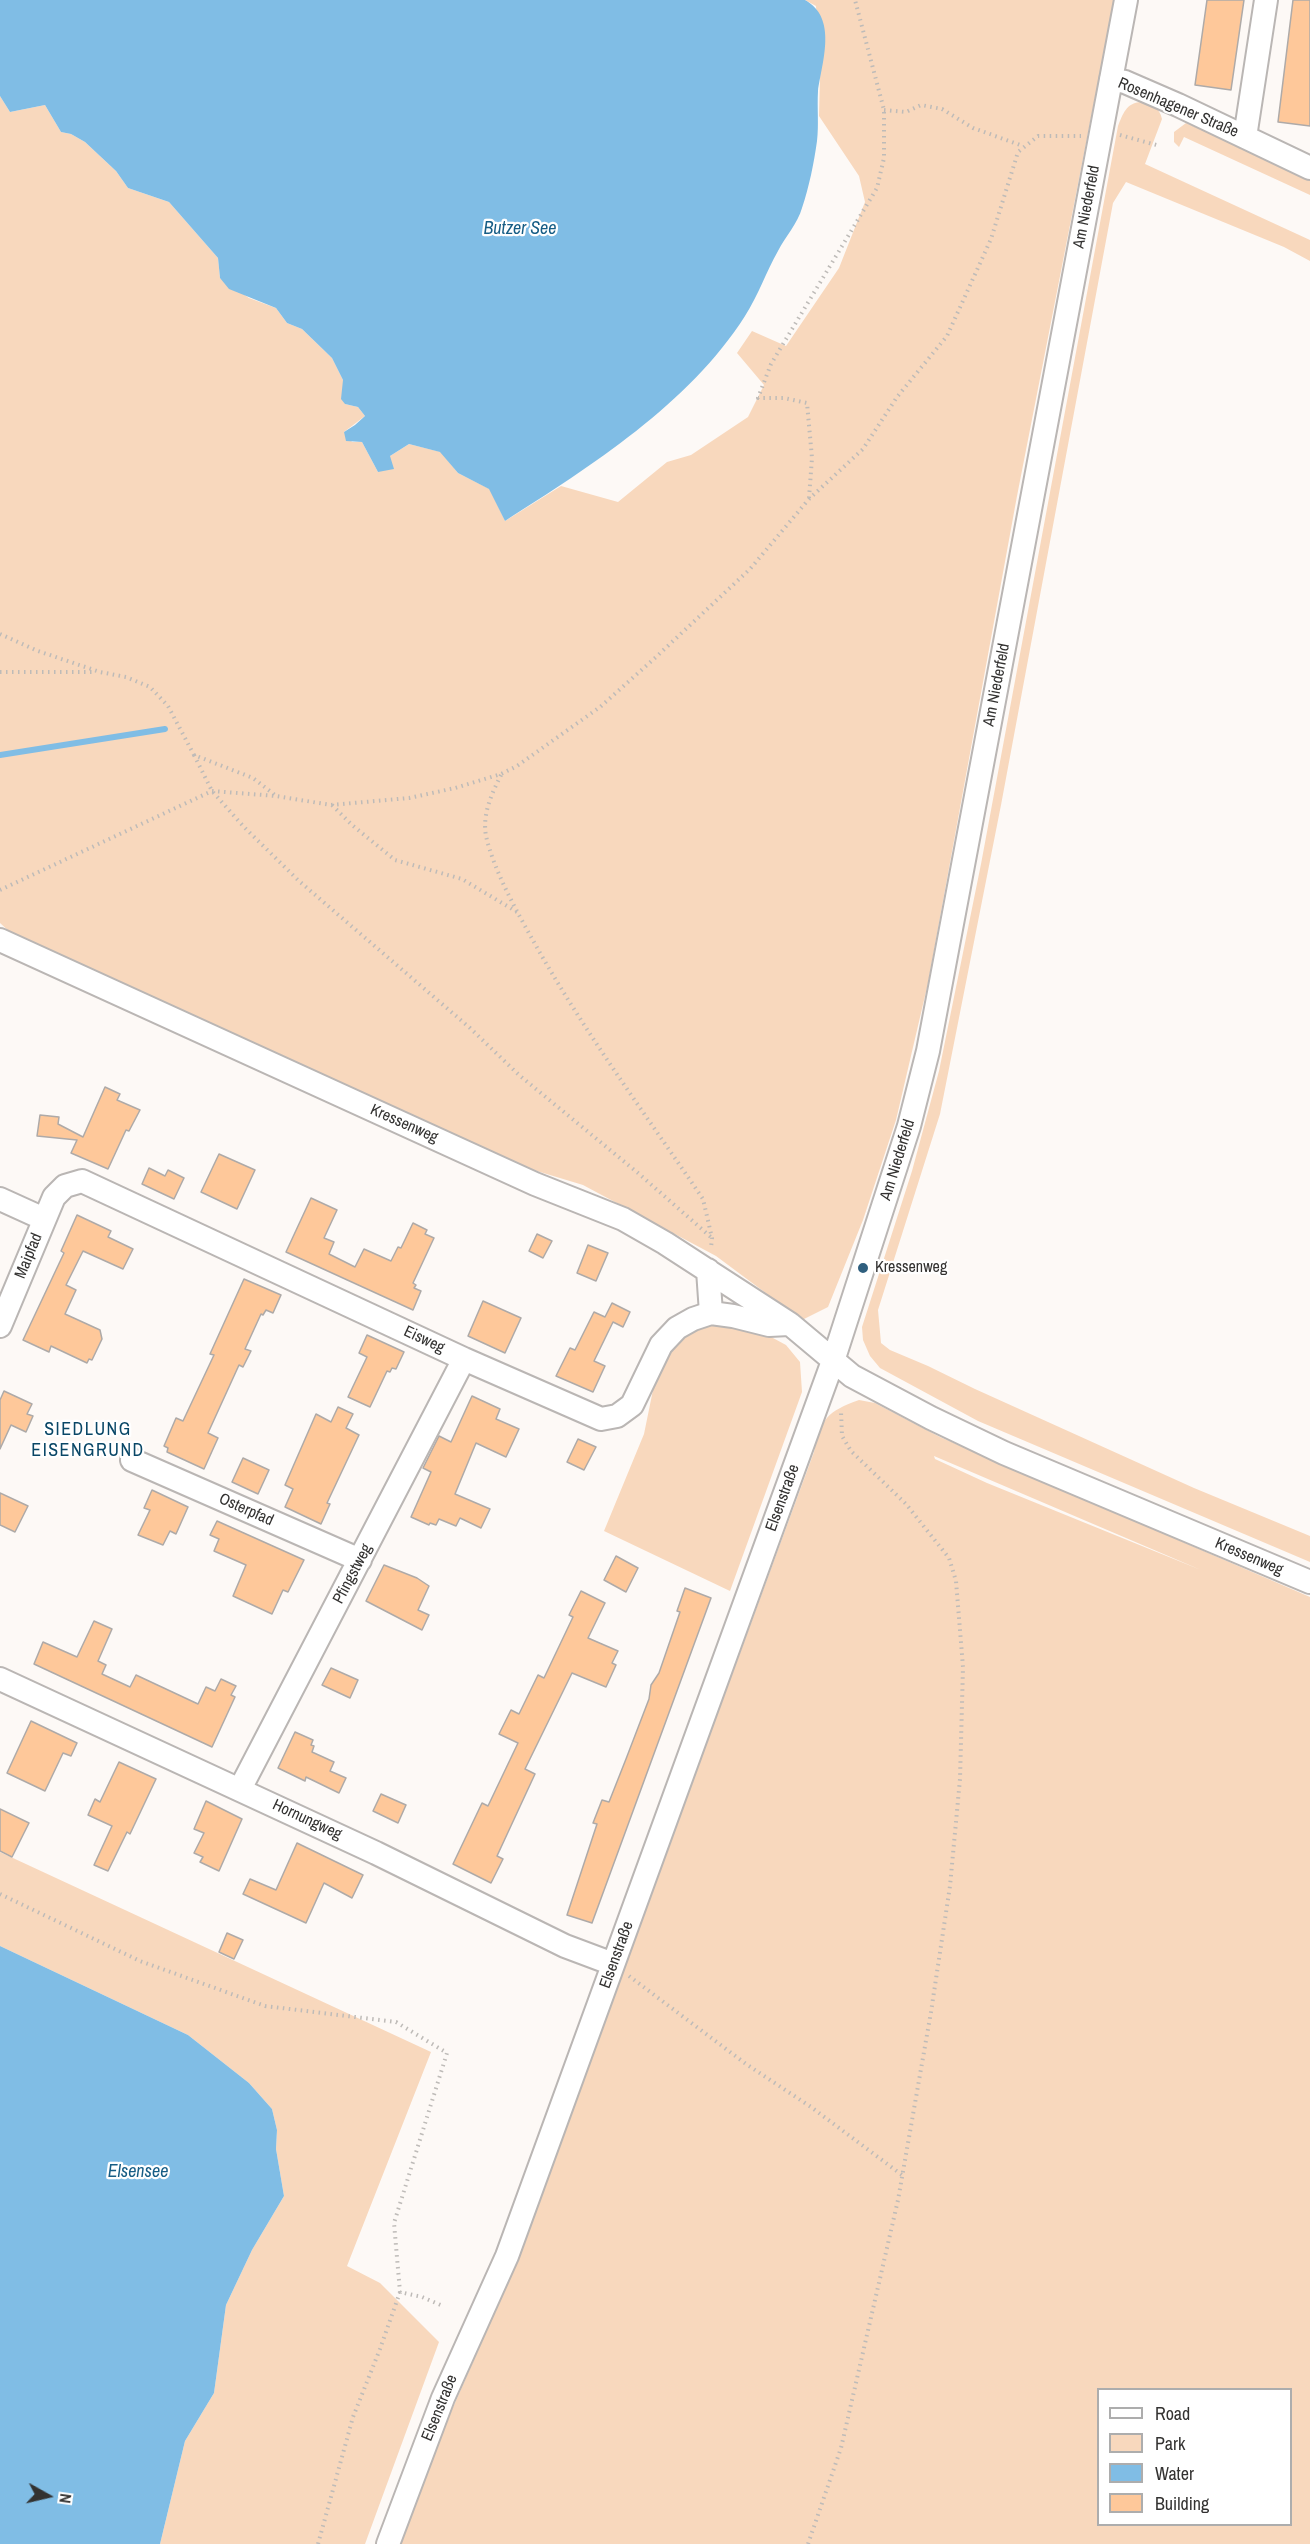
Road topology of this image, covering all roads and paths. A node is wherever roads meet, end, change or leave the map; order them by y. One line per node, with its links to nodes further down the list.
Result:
1 (855, 0): 5 (path)
2 (1126, 0): 4 (street, Am Niederfeld)
3 (1266, 0): 7 (street, Rosenhagener Straße)
4 (1111, 79): 6 (street, Am Niederfeld); 7 (street, Rosenhagener Straße)
5 (884, 110): 8 (path); 11 (path)
6 (1101, 131): 8 (path); 9 (path); 31 (street, Am Niederfeld)
7 (1245, 137): 10 (street, Rosenhagener Straße)
8 (1024, 146): 11 (path)
9 (1160, 146)
10 (1310, 168)
11 (809, 499): 16 (path)
12 (0, 634): 14 (path)
13 (0, 672): 14 (path)
14 (100, 672): 15 (path)
15 (194, 755): 17 (path); 18 (path)
16 (501, 774): 19 (path); 21 (path)
17 (212, 791): 18 (path); 20 (path); 25 (path)
18 (276, 796): 19 (path)
19 (332, 805): 21 (path)
20 (0, 890)
21 (518, 913): 25 (path)
22 (0, 940): 26 (street, Kressenweg)
23 (0, 1199): 24 (street)
24 (44, 1219): 29 (street, Maipfad); 30 (street, Eisweg)
25 (712, 1238): 26 (path)
26 (708, 1270): 27 (street); 28 (street, Kressenweg)
27 (711, 1313): 28 (street); 30 (street, Eisweg)
28 (790, 1324): 31 (street, Kressenweg)
29 (0, 1326)
30 (464, 1359): 34 (street, Pfingstweg)
31 (833, 1361): 35 (street, Kressenweg); 39 (street, Elsenstraße)
32 (841, 1411): 40 (path)
33 (132, 1460): 34 (street, Osterpfad)
34 (360, 1560): 37 (street, Pfingstweg)
35 (1310, 1582)
36 (0, 1679): 37 (street, Hornungweg)
37 (240, 1789): 39 (street, Hornungweg)
38 (0, 1894): 41 (path)
39 (613, 1964): 40 (path); 44 (street, Elsenstraße)
40 (902, 2175): 45 (path)
41 (400, 2292): 42 (path); 43 (path)
42 (443, 2306)
43 (318, 2544)
44 (388, 2544)
45 (808, 2544)

